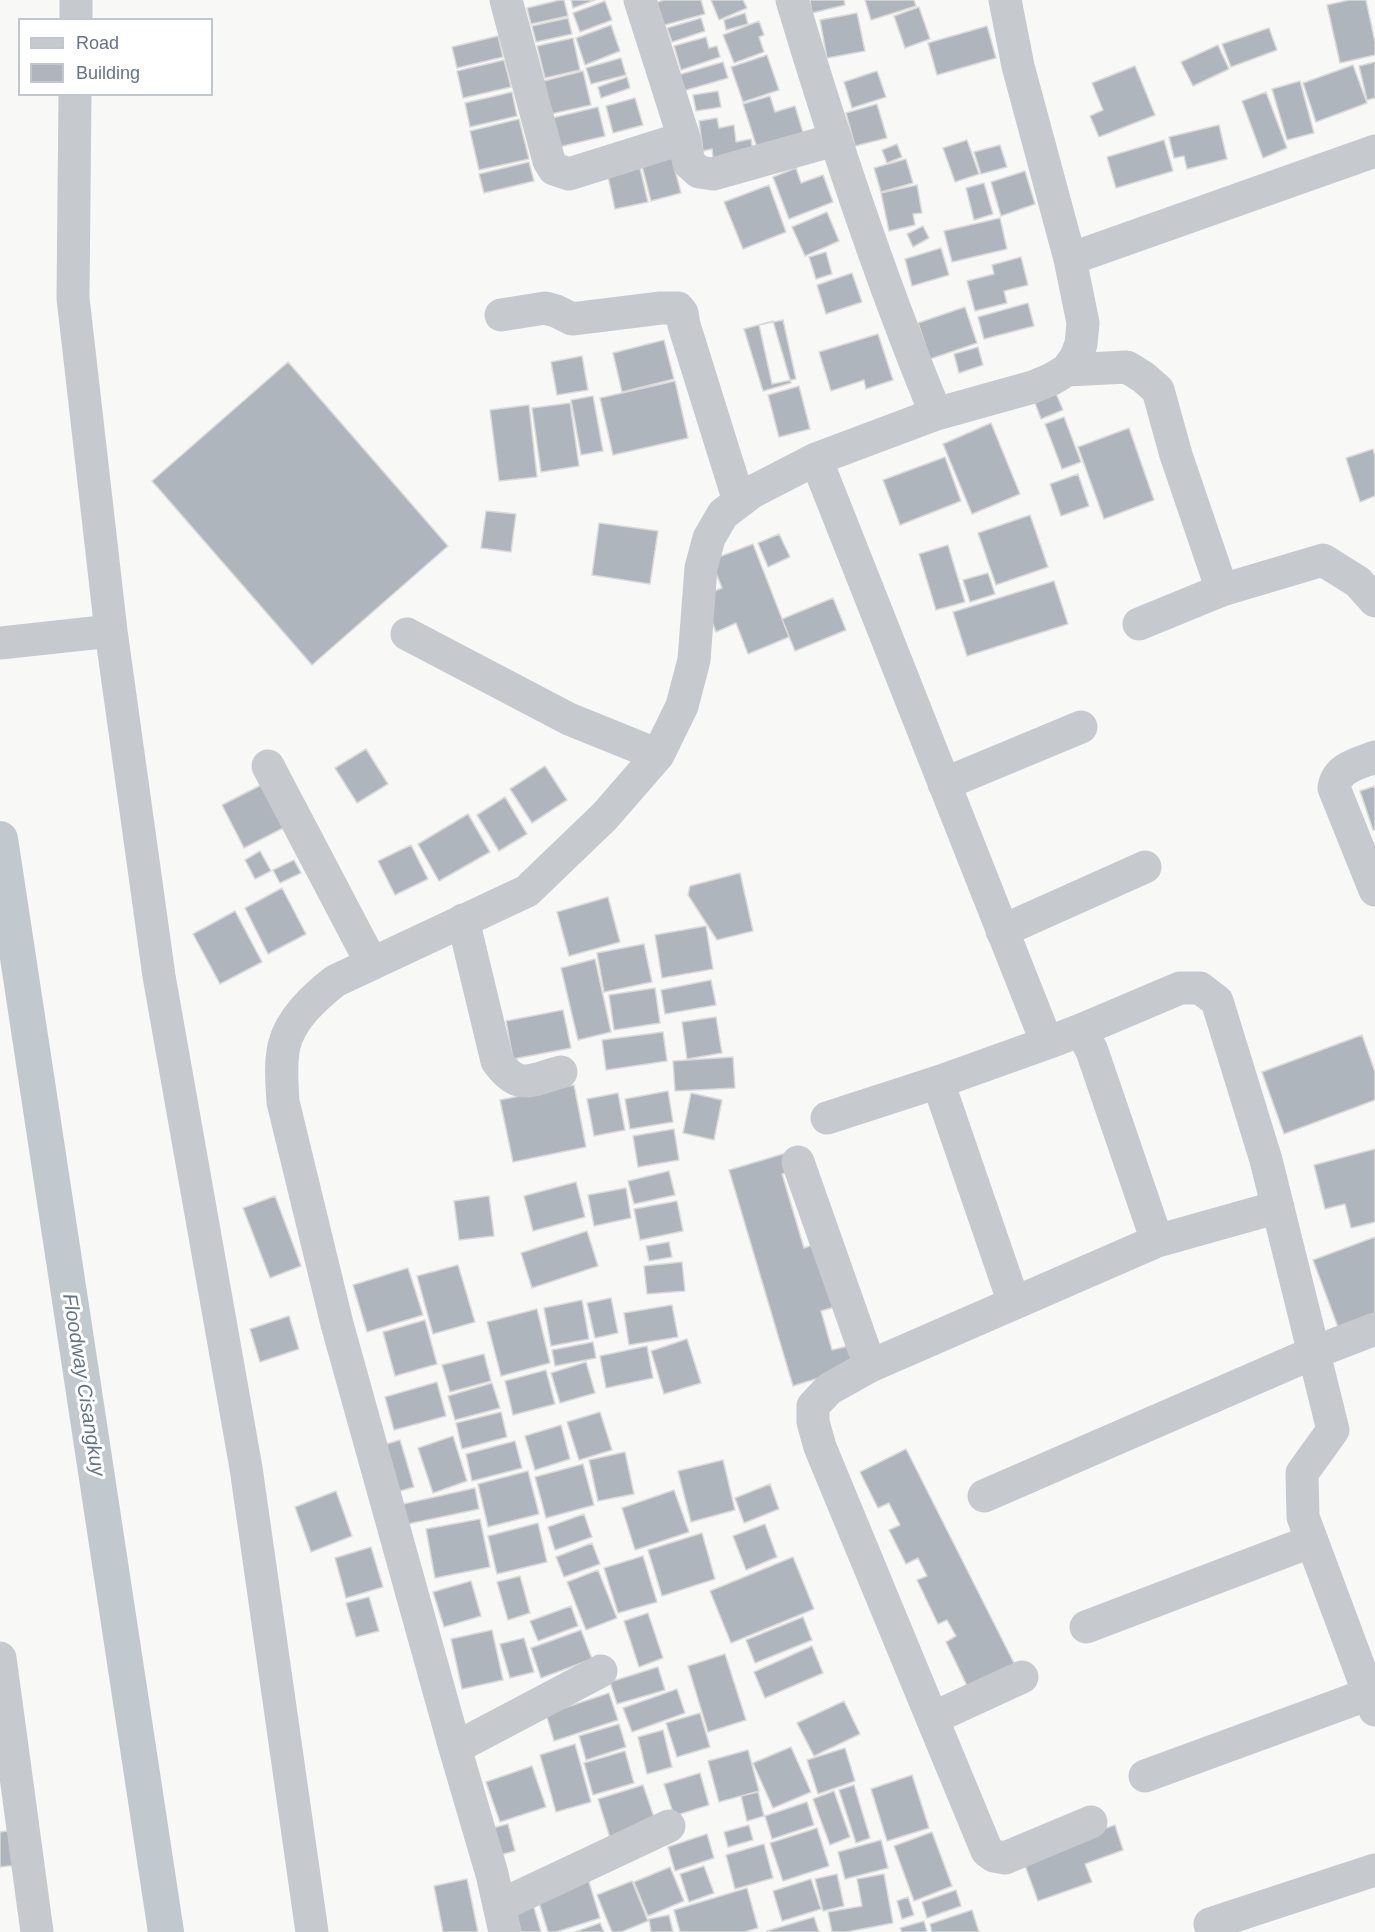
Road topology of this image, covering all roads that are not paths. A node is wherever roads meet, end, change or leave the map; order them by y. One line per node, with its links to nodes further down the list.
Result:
1 (76, 0): 6 (street)
2 (506, 0): 8 (street)
3 (640, 0): 8 (street)
4 (792, 0): 9 (street)
5 (1005, 0): 11 (street)
6 (76, 18)
7 (75, 96): 20 (street)
8 (684, 138): 9 (street)
9 (834, 140): 14 (street)
10 (1375, 151): 11 (street)
11 (1070, 260): 13 (street)
12 (501, 315): 16 (street)
13 (1066, 370): 14 (street); 17 (street)
14 (936, 414): 15 (street)
15 (816, 459): 16 (street); 27 (street)
16 (739, 501): 24 (street)
17 (1222, 590): 18 (street); 19 (street)
18 (1375, 601)
19 (1139, 624)
20 (111, 631): 22 (street); 61 (street)
21 (407, 634): 24 (street)
22 (0, 643)
23 (1080, 727): 27 (street)
24 (658, 755): 30 (street)
25 (1375, 757): 29 (street)
26 (268, 766): 32 (street)
27 (944, 784): 31 (street)
28 (1145, 867): 31 (street)
29 (1375, 890)
30 (464, 920): 32 (street); 35 (street)
31 (1002, 931): 34 (street)
32 (372, 964): 53 (street)
33 (1081, 1030): 34 (street); 39 (street); 40 (street)
34 (1047, 1043): 36 (street)
35 (561, 1072)
36 (938, 1082): 37 (street); 41 (street)
37 (827, 1118)
38 (798, 1162): 44 (street)
39 (1278, 1207): 40 (street); 43 (street)
40 (1157, 1241): 41 (street)
41 (1014, 1304): 44 (street)
42 (1375, 1329): 43 (street)
43 (1313, 1353): 45 (street); 46 (street)
44 (870, 1366): 52 (street)
45 (984, 1496)
46 (1312, 1541): 47 (street); 51 (street)
47 (1086, 1627)
48 (0, 1658): 60 (street)
49 (601, 1671): 53 (street)
50 (1022, 1677): 52 (street)
51 (1372, 1702): 54 (street)
52 (933, 1718): 55 (street)
53 (455, 1748): 58 (street)
54 (1145, 1776)
55 (1091, 1822)
56 (669, 1826): 58 (street)
57 (1375, 1870): 59 (street)
58 (502, 1919)
59 (1210, 1924)
60 (37, 1932)
61 (312, 1932)

